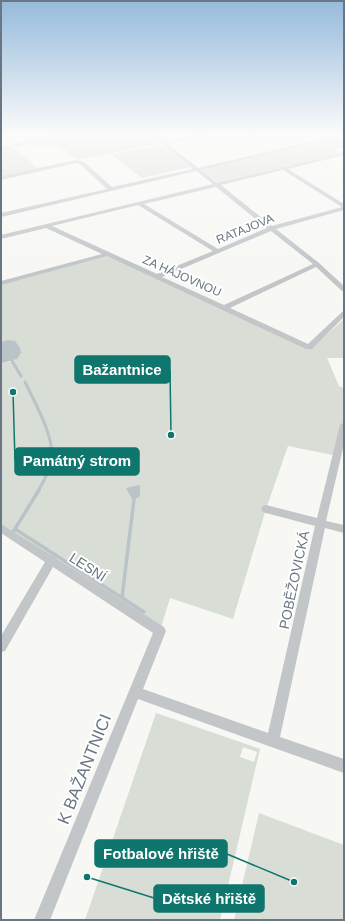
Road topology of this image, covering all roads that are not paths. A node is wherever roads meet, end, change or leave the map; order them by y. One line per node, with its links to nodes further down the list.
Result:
1 (98, 177): 7 (street)
2 (162, 177): 7 (street)
3 (206, 177): 6 (street)
4 (250, 177): 6 (street)
5 (297, 177): 9 (street)
6 (216, 185): 8 (street); 12 (street)
7 (111, 189): 10 (street)
8 (140, 204): 11 (street); 14 (street)
9 (344, 207): 12 (street, RATAJOVA)
10 (1, 214)
11 (46, 226): 13 (street); 15 (street, ZA HÁJOVNOU)
12 (272, 228): 14 (street, RATAJOVA); 16 (street)
13 (1, 237)
14 (217, 251): 17 (street, RATAJOVA)
15 (108, 254): 17 (street, ZA HÁJOVNOU); 18 (street)
16 (317, 264): 19 (street); 20 (street)
17 (156, 277): 20 (street, ZA HÁJOVNOU)
18 (1, 283)
19 (344, 290)
20 (224, 308): 21 (street, ZA HÁJOVNOU)
21 (344, 313)
22 (344, 425): 24 (street, POBĚŽOVICKÁ)
23 (266, 509): 24 (street)
24 (321, 522): 26 (street); 31 (street, POBĚŽOVICKÁ)
25 (1, 528): 27 (street, LESNÍ)
26 (344, 529)
27 (52, 560): 28 (street, LESNÍ); 29 (street)
28 (160, 631): 30 (street, K BAŽANTNICI)
29 (1, 647)
30 (135, 692): 31 (street); 33 (street, K BAŽANTNICI)
31 (273, 741): 32 (street)
32 (344, 766)
33 (42, 920)

